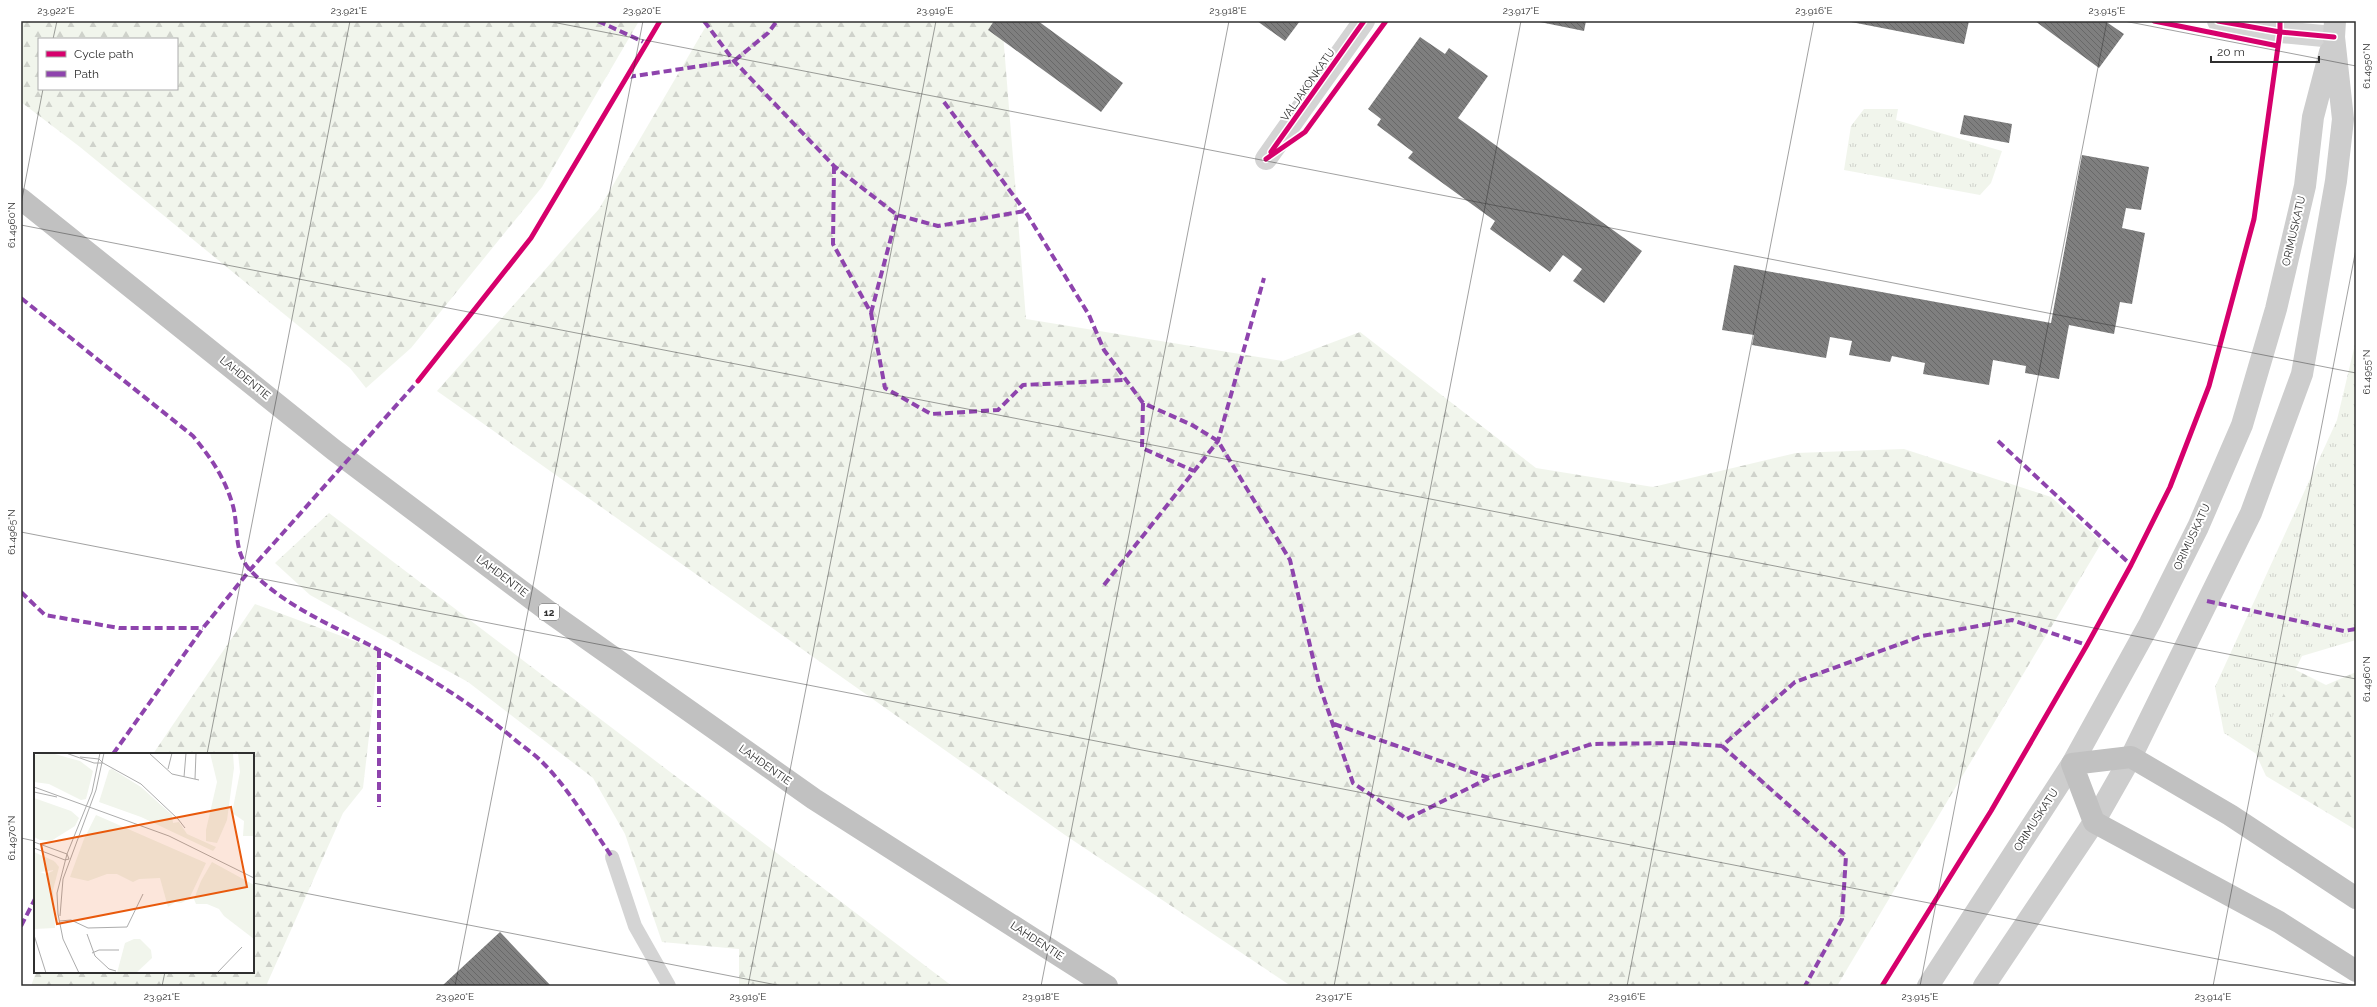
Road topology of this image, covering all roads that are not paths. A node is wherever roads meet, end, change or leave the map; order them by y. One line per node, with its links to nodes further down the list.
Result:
1 (1364, 21): 4 (street, VALJAKONKATU)
2 (2218, 21): 3 (street)
3 (2334, 29): 6 (main road); 7 (main road, ORIMUSKATU)
4 (1266, 159)
5 (21, 199): 13 (highway, LAHDENTIE / 12)
6 (2131, 757): 7 (highway); 8 (main road); 10 (highway)
7 (2072, 764): 8 (highway); 14 (main road, ORIMUSKATU)
8 (2094, 822): 11 (highway); 15 (main road)
9 (612, 857): 12 (lane)
10 (2356, 898)
11 (2356, 971)
12 (668, 986)
13 (1106, 986)
14 (1928, 986)
15 (1984, 986)

